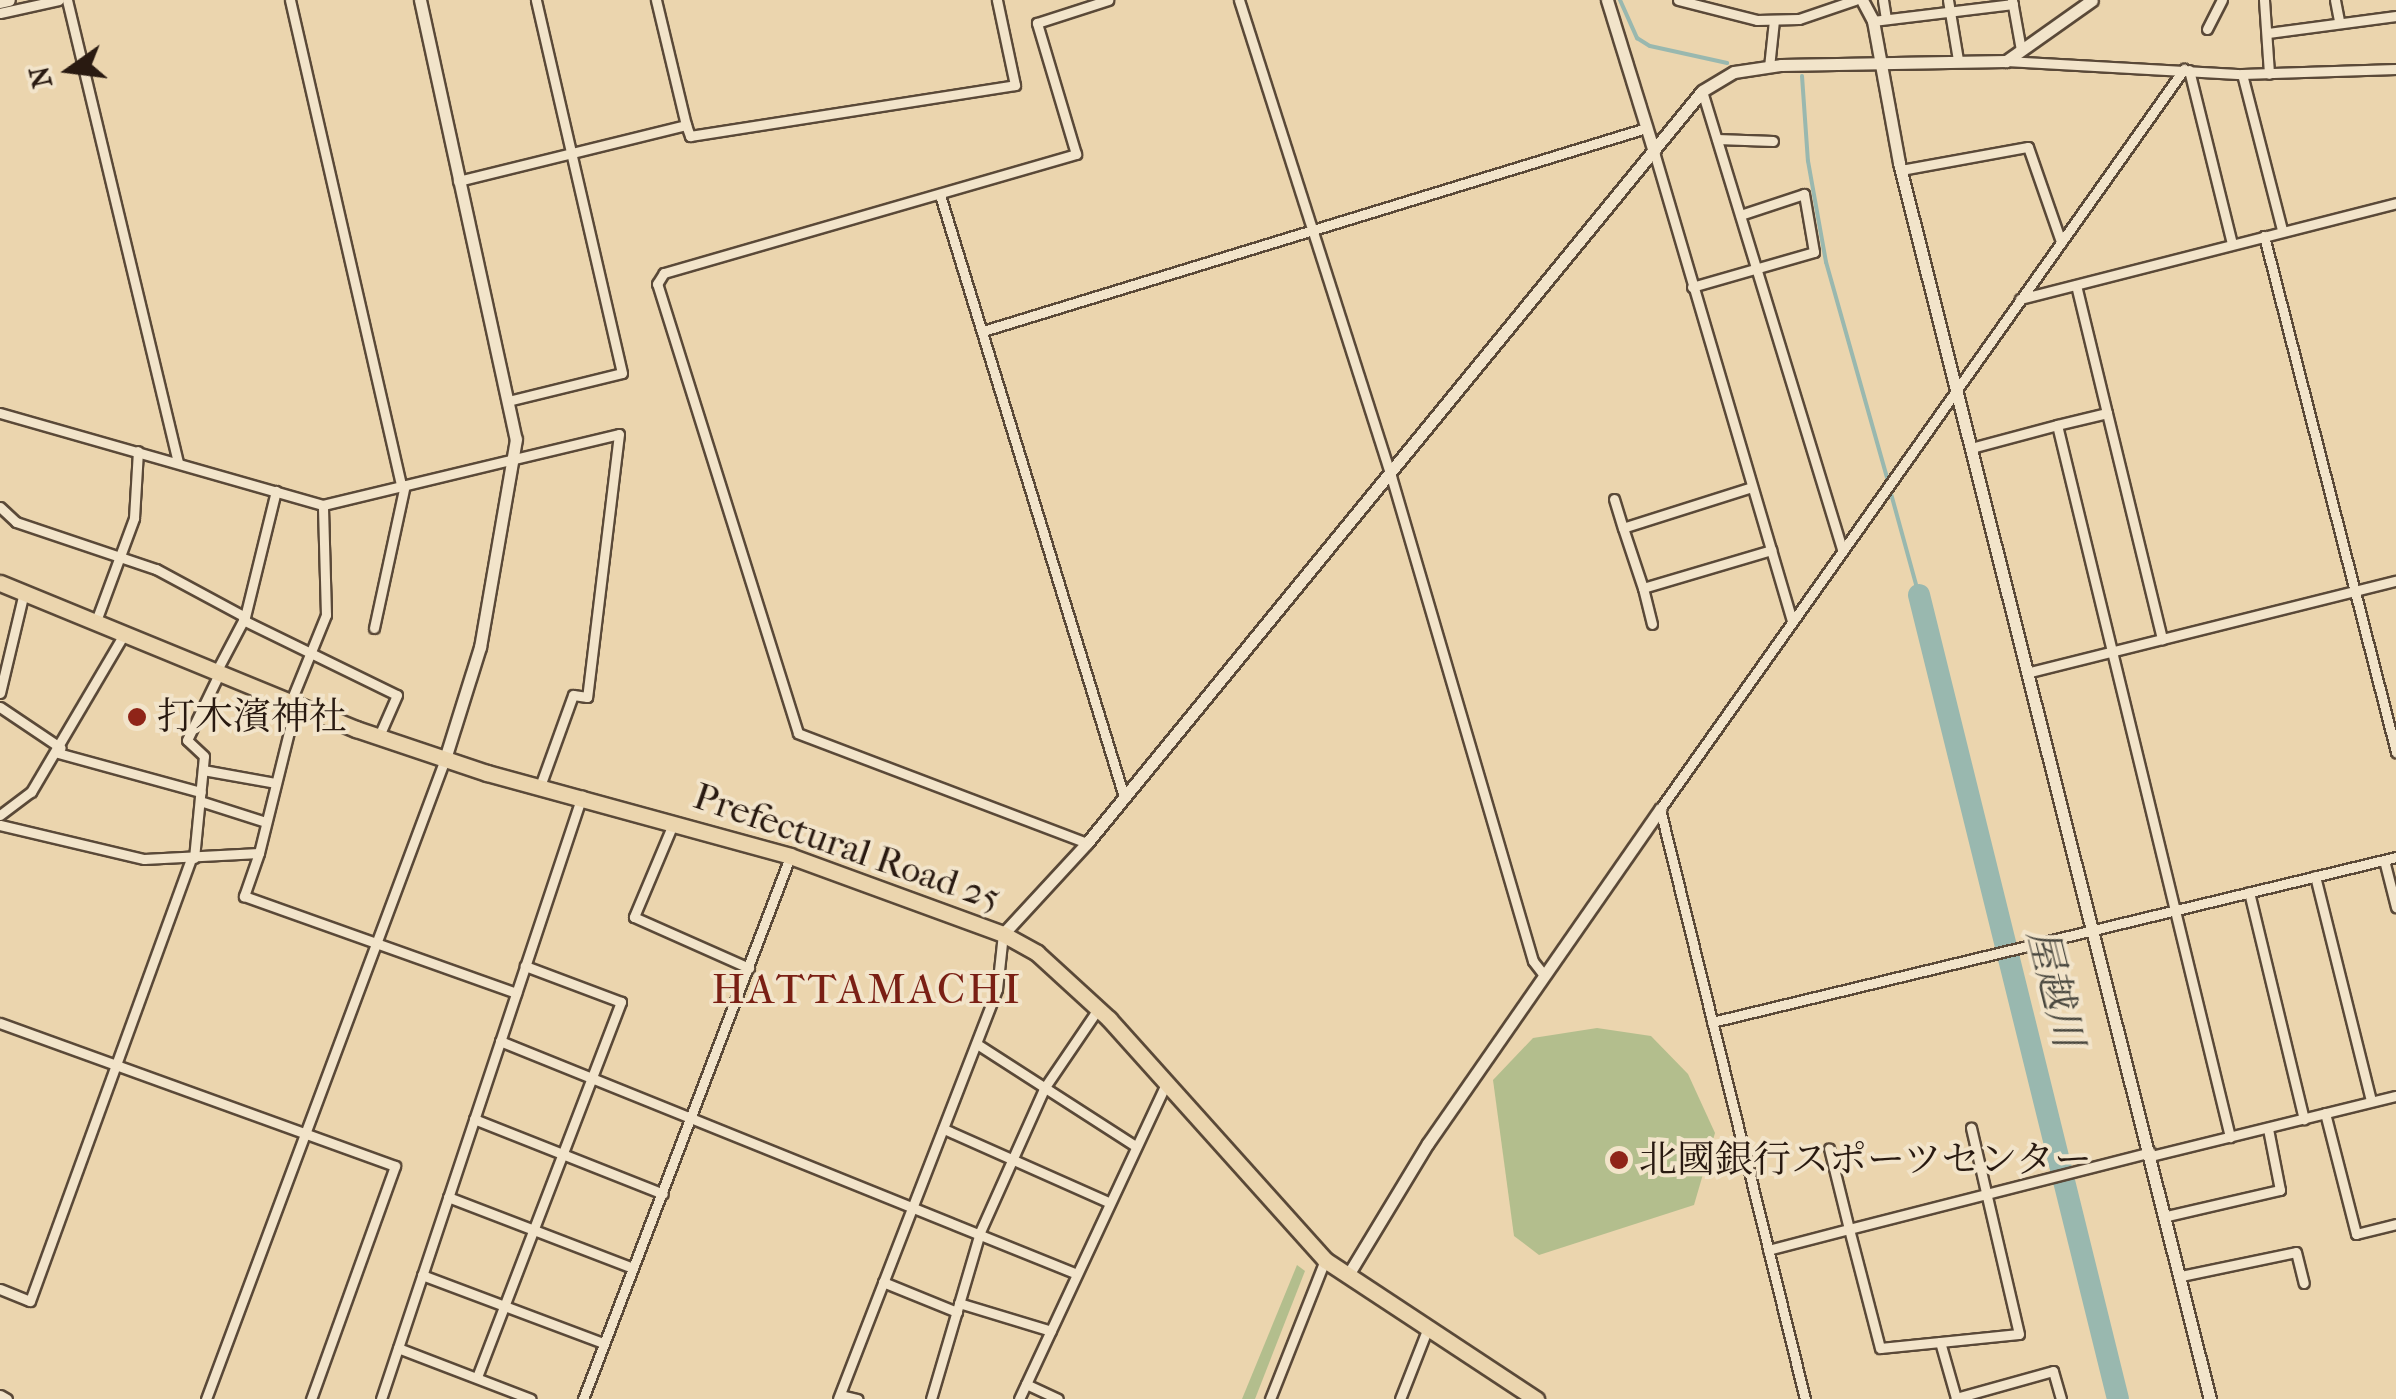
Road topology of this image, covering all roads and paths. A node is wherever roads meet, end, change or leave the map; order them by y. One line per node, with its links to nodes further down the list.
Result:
1 (9, 0): 20 (street)
2 (59, 0): 22 (street)
3 (67, 0): 69 (street)
4 (290, 0): 71 (street)
5 (420, 0): 47 (street)
6 (536, 0): 45 (street)
7 (656, 0): 40 (street)
8 (997, 0): 40 (street)
9 (1108, 0): 48 (street)
10 (1239, 0): 51 (street)
11 (1608, 0): 41 (street)
12 (1678, 0): 25 (street)
13 (1858, 0): 25 (street); 26 (street)
14 (1883, 0): 26 (street)
15 (1948, 0): 23 (street)
16 (2092, 0): 30 (street)
17 (2222, 0): 28 (street)
18 (2264, 0): 29 (street)
19 (2335, 0): 27 (street)
20 (0, 2)
21 (2012, 2): 23 (street); 30 (street)
22 (0, 14)
23 (1952, 14): 26 (street); 32 (street)
24 (2396, 16): 27 (street)
25 (1774, 20): 34 (street)
26 (1880, 20): 31 (street)
27 (2339, 21): 29 (street)
28 (2207, 29)
29 (2268, 32): 38 (street)
30 (2020, 50): 33 (street)
31 (1882, 59): 32 (street); 34 (street); 46 (street)
32 (1958, 60): 33 (street)
33 (2006, 61): 35 (street)
34 (1769, 67): 39 (street)
35 (2187, 69): 37 (street); 54 (street); 55 (street)
36 (2396, 69): 38 (street)
37 (2242, 74): 38 (street); 52 (street)
38 (2269, 74)
39 (1702, 91): 42 (street); 44 (street)
40 (686, 125): 45 (street)
41 (1646, 128): 44 (street); 51 (street)
42 (1717, 139): 43 (street); 50 (street)
43 (1773, 141)
44 (1654, 152): 58 (street); 70 (street)
45 (571, 154): 47 (street); 62 (street)
46 (1902, 170): 54 (street); 61 (street)
47 (458, 181): 62 (street)
48 (940, 195): 60 (street); 115 (street)
49 (2396, 203): 52 (street)
50 (1740, 215): 56 (street); 56 (street)
51 (1313, 229): 60 (street); 70 (street)
52 (2282, 230): 53 (street)
53 (2264, 236): 55 (street); 84 (street)
54 (2061, 242): 59 (street)
55 (2232, 244): 57 (street)
56 (1757, 269): 58 (street); 78 (street)
57 (2076, 285): 59 (street); 63 (street)
58 (1692, 287): 72 (street)
59 (2020, 300): 61 (street)
60 (983, 331): 109 (street)
61 (1959, 382): 66 (street); 78 (street)
62 (508, 401): 68 (street)
63 (2107, 412): 65 (street); 92 (street)
64 (0, 413): 67 (street)
65 (2057, 425): 66 (street); 93 (street)
66 (1974, 446): 95 (street)
67 (138, 451): 69 (street); 80 (street)
68 (517, 457): 71 (street); 103 (street); 106 (street)
69 (178, 462): 73 (street)
70 (1390, 476): 109 (street); 130 (street)
71 (403, 486): 75 (street); 90 (street)
72 (1752, 487): 77 (street); 79 (street)
73 (276, 490): 75 (street); 86 (street)
74 (1614, 500): 77 (street)
75 (323, 506): 94 (street)
76 (0, 508): 80 (street)
77 (1623, 528): 83 (street)
78 (1842, 548): 87 (street)
79 (1771, 550): 83 (street); 87 (street)
80 (120, 560): 86 (street); 88 (street)
81 (2396, 581): 84 (street)
82 (0, 583): 85 (main road, Prefectural Road 25)
83 (1642, 588): 89 (street)
84 (2356, 591): 92 (street); 102 (street)
85 (24, 592): 88 (main road, Prefectural Road 25); 97 (street)
86 (244, 619): 94 (street); 96 (street)
87 (1792, 620): 110 (street)
88 (96, 621): 91 (main road, Prefectural Road 25)
89 (1652, 624)
90 (374, 628)
91 (126, 632): 96 (main road, Prefectural Road 25); 101 (street)
92 (2162, 639): 93 (street)
93 (2111, 652): 95 (street); 124 (street)
94 (314, 653): 98 (street); 100 (street)
95 (2030, 672): 125 (street)
96 (217, 673): 98 (main road, Prefectural Road 25); 104 (street)
97 (0, 691)
98 (294, 702): 100 (main road, Prefectural Road 25); 105 (street)
99 (0, 708): 101 (street)
100 (379, 736): 103 (main road, Prefectural Road 25)
101 (59, 751): 107 (street); 111 (street)
102 (2396, 752)
103 (444, 758): 106 (main road, Prefectural Road 25); 127 (street)
104 (203, 770): 105 (street); 107 (street)
105 (274, 782): 112 (street)
106 (540, 786): 108 (main road, Prefectural Road 25)
107 (200, 796): 112 (street); 118 (street)
108 (582, 796): 113 (main road, Prefectural Road 25); 128 (street)
109 (1124, 798): 115 (street)
110 (1660, 810): 130 (street); 133 (street)
111 (0, 815)
112 (266, 822): 116 (street)
113 (673, 822): 119 (main road, Prefectural Road 25); 129 (street)
114 (0, 825): 118 (street)
115 (1087, 843): 126 (street)
116 (259, 853): 118 (street); 127 (street)
117 (2396, 857): 120 (street)
118 (192, 858): 137 (street)
119 (792, 860): 126 (main road, Prefectural Road 25); 129 (street)
120 (2384, 860): 121 (street); 123 (street)
121 (2315, 876): 122 (street); 142 (street)
122 (2249, 892): 124 (street); 145 (street)
123 (2396, 908)
124 (2176, 909): 125 (street); 151 (street)
125 (2094, 929): 133 (street); 155 (street)
126 (1004, 934): 132 (main road, Prefectural Road 25); 136 (street)
127 (375, 944): 131 (street); 150 (street)
128 (525, 966): 131 (street); 138 (street)
129 (749, 968): 144 (street)
130 (1543, 974): 172 (street)
131 (516, 993): 135 (street)
132 (1098, 1010): 139 (main road, Prefectural Road 25); 140 (street)
133 (1712, 1022): 167 (street)
134 (0, 1023): 137 (street)
135 (500, 1041): 138 (street); 146 (street)
136 (977, 1044): 140 (street); 148 (street)
137 (116, 1066): 150 (street); 176 (street)
138 (590, 1078): 144 (street); 154 (street)
139 (1164, 1086): 152 (street); 168 (main road, Prefectural Road 25)
140 (1045, 1087): 152 (street); 156 (street)
141 (2396, 1096): 142 (street)
142 (2371, 1102): 143 (street)
143 (2325, 1114): 145 (street); 163 (street)
144 (693, 1118): 157 (street); 161 (street)
145 (2304, 1119): 149 (street)
146 (474, 1120): 154 (street); 159 (street)
147 (1971, 1128): 158 (street)
148 (944, 1129): 156 (street); 161 (street)
149 (2268, 1129): 151 (street); 162 (street)
150 (304, 1134): 190 (street); 191 (street)
151 (2230, 1137): 155 (street)
152 (1134, 1144): 160 (street)
153 (1829, 1148): 165 (street)
154 (561, 1153): 157 (street); 164 (street)
155 (2150, 1154): 158 (street); 162 (street)
156 (1015, 1156): 160 (street); 166 (street)
157 (663, 1194): 169 (street)
158 (1988, 1195): 165 (street); 181 (street)
159 (448, 1197): 164 (street); 171 (street)
160 (1108, 1202): 170 (street)
161 (913, 1204): 166 (street); 174 (street)
162 (2167, 1216): 173 (street)
163 (2396, 1224)
164 (532, 1228): 169 (street); 177 (street)
165 (1849, 1229): 167 (street); 181 (street)
166 (980, 1232): 170 (street); 178 (street)
167 (1768, 1250): 201 (street)
168 (1325, 1260): 172 (main road, Prefectural Road 25); 199 (street)
169 (633, 1268): 182 (street)
170 (1077, 1274): 179 (street)
171 (422, 1275): 177 (street); 183 (street)
172 (1348, 1275): 180 (main road, Prefectural Road 25)
173 (2181, 1276): 175 (street); 204 (street)
174 (883, 1282): 178 (street); 187 (street)
175 (2304, 1283)
176 (0, 1289)
177 (504, 1304): 182 (street); 184 (street)
178 (958, 1308): 179 (street); 196 (street)
179 (1051, 1330): 185 (street)
180 (1427, 1330): 188 (main road, Prefectural Road 25); 200 (street)
181 (1940, 1342): 202 (street)
182 (603, 1343): 194 (street)
183 (398, 1348): 184 (street); 192 (street)
184 (476, 1377): 193 (street)
185 (1026, 1384): 197 (street); 198 (street)
186 (0, 1395): 189 (street)
187 (839, 1397): 195 (street)
188 (1534, 1398)
189 (8, 1399)
190 (206, 1399)
191 (311, 1399)
192 (382, 1399)
193 (531, 1399)
194 (583, 1399)
195 (858, 1399)
196 (930, 1399)
197 (1019, 1399)
198 (1058, 1399)
199 (1270, 1399)
200 (1400, 1399)
201 (1805, 1399)
202 (1955, 1399): 203 (street)
203 (2061, 1399)
204 (2210, 1399)

